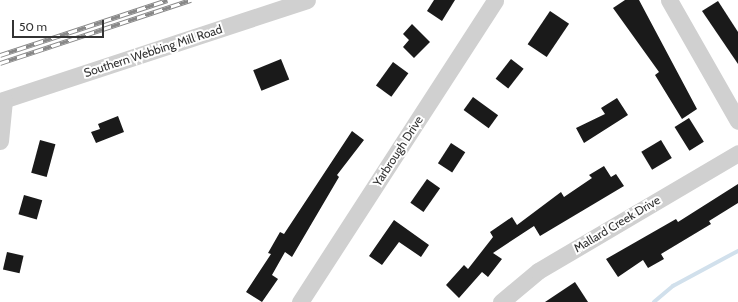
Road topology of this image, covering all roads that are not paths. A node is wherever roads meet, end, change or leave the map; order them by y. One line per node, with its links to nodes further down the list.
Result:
1 (307, 0): 4 (street, Southern Webbing Mill Road)
2 (495, 0): 8 (street, Yarbrough Drive)
3 (669, 0): 5 (street)
4 (2, 101): 6 (street)
5 (738, 121)
6 (0, 141)
7 (738, 152): 9 (street, Mallard Creek Drive)
8 (300, 302)
9 (500, 302)

